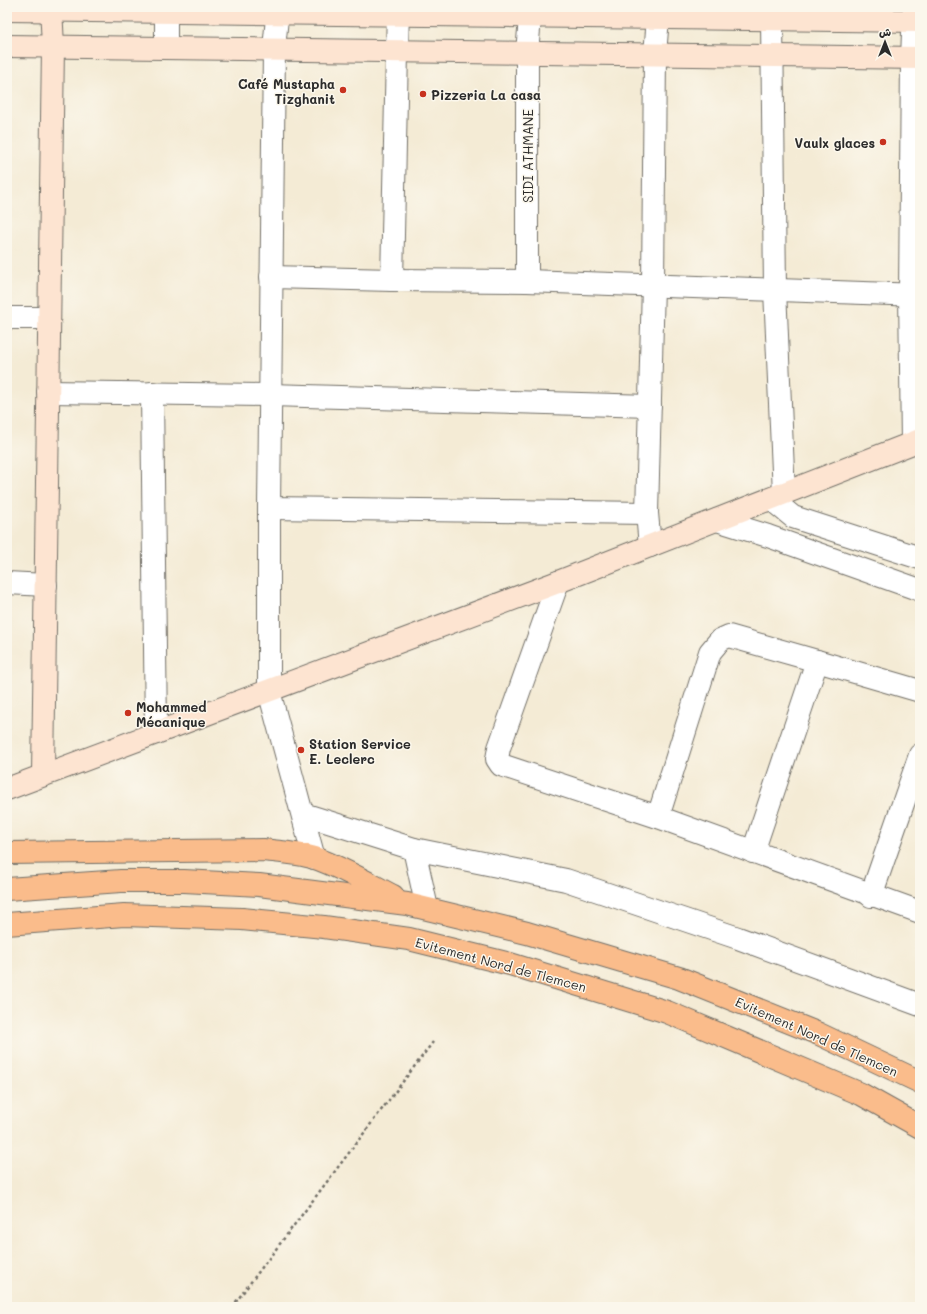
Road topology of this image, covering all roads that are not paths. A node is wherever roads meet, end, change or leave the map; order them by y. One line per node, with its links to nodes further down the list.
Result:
1 (51, 9): 2 (main road); 3 (main road); 11 (main road)
2 (166, 9): 4 (main road); 12 (street)
3 (7, 10)
4 (278, 10): 5 (main road); 13 (street)
5 (398, 11): 6 (main road); 14 (street)
6 (531, 12): 8 (main road); 15 (street, SIDI ATHMANE)
7 (916, 16): 9 (main road); 18 (street)
8 (658, 18): 9 (main road); 16 (street)
9 (772, 19): 17 (street)
10 (7, 46): 11 (main road)
11 (53, 46): 12 (main road); 26 (main road)
12 (166, 47): 13 (main road)
13 (274, 49): 14 (main road); 19 (street)
14 (397, 50): 15 (main road); 20 (street)
15 (527, 52): 16 (main road); 21 (street, SIDI ATHMANE)
16 (655, 54): 17 (main road); 22 (street)
17 (772, 56): 18 (main road); 23 (street)
18 (916, 58): 24 (street)
19 (271, 277): 20 (street); 29 (street)
20 (392, 280): 21 (street)
21 (528, 281): 22 (street)
22 (653, 285): 23 (street); 30 (street)
23 (775, 290): 24 (street); 32 (street)
24 (915, 295): 31 (street)
25 (7, 318): 26 (street)
26 (49, 318): 27 (main road)
27 (48, 392): 28 (street); 40 (main road)
28 (152, 394): 29 (street); 45 (street)
29 (270, 395): 30 (street); 33 (street)
30 (650, 406): 34 (street)
31 (916, 441): 32 (main road)
32 (777, 496): 35 (main road); 37 (street)
33 (269, 508): 34 (street); 43 (street)
34 (647, 513): 36 (street)
35 (717, 520): 36 (main road); 41 (street)
36 (650, 546): 38 (main road)
37 (920, 558)
38 (558, 582): 43 (main road); 50 (street)
39 (7, 583): 40 (street)
40 (46, 585): 47 (main road)
41 (920, 590)
42 (818, 661): 44 (street); 50 (street); 52 (street)
43 (269, 691): 45 (main road); 49 (street)
44 (920, 691)
45 (156, 733): 47 (main road)
46 (920, 755): 56 (street)
47 (44, 775): 48 (main road)
48 (7, 789)
49 (303, 814): 51 (street); 54 (street)
50 (658, 817): 52 (street)
51 (414, 849): 57 (street); 60 (street)
52 (753, 852): 56 (street)
53 (7, 853): 54 (highway)
54 (314, 858): 57 (highway)
55 (7, 889): 57 (highway, Evitement Nord de Tlemcen)
56 (871, 896): 58 (street)
57 (417, 906): 61 (highway, Evitement Nord de Tlemcen)
58 (920, 912)
59 (7, 924): 62 (highway, Evitement Nord de Tlemcen)
60 (920, 1005)
61 (920, 1082)
62 (920, 1127)

